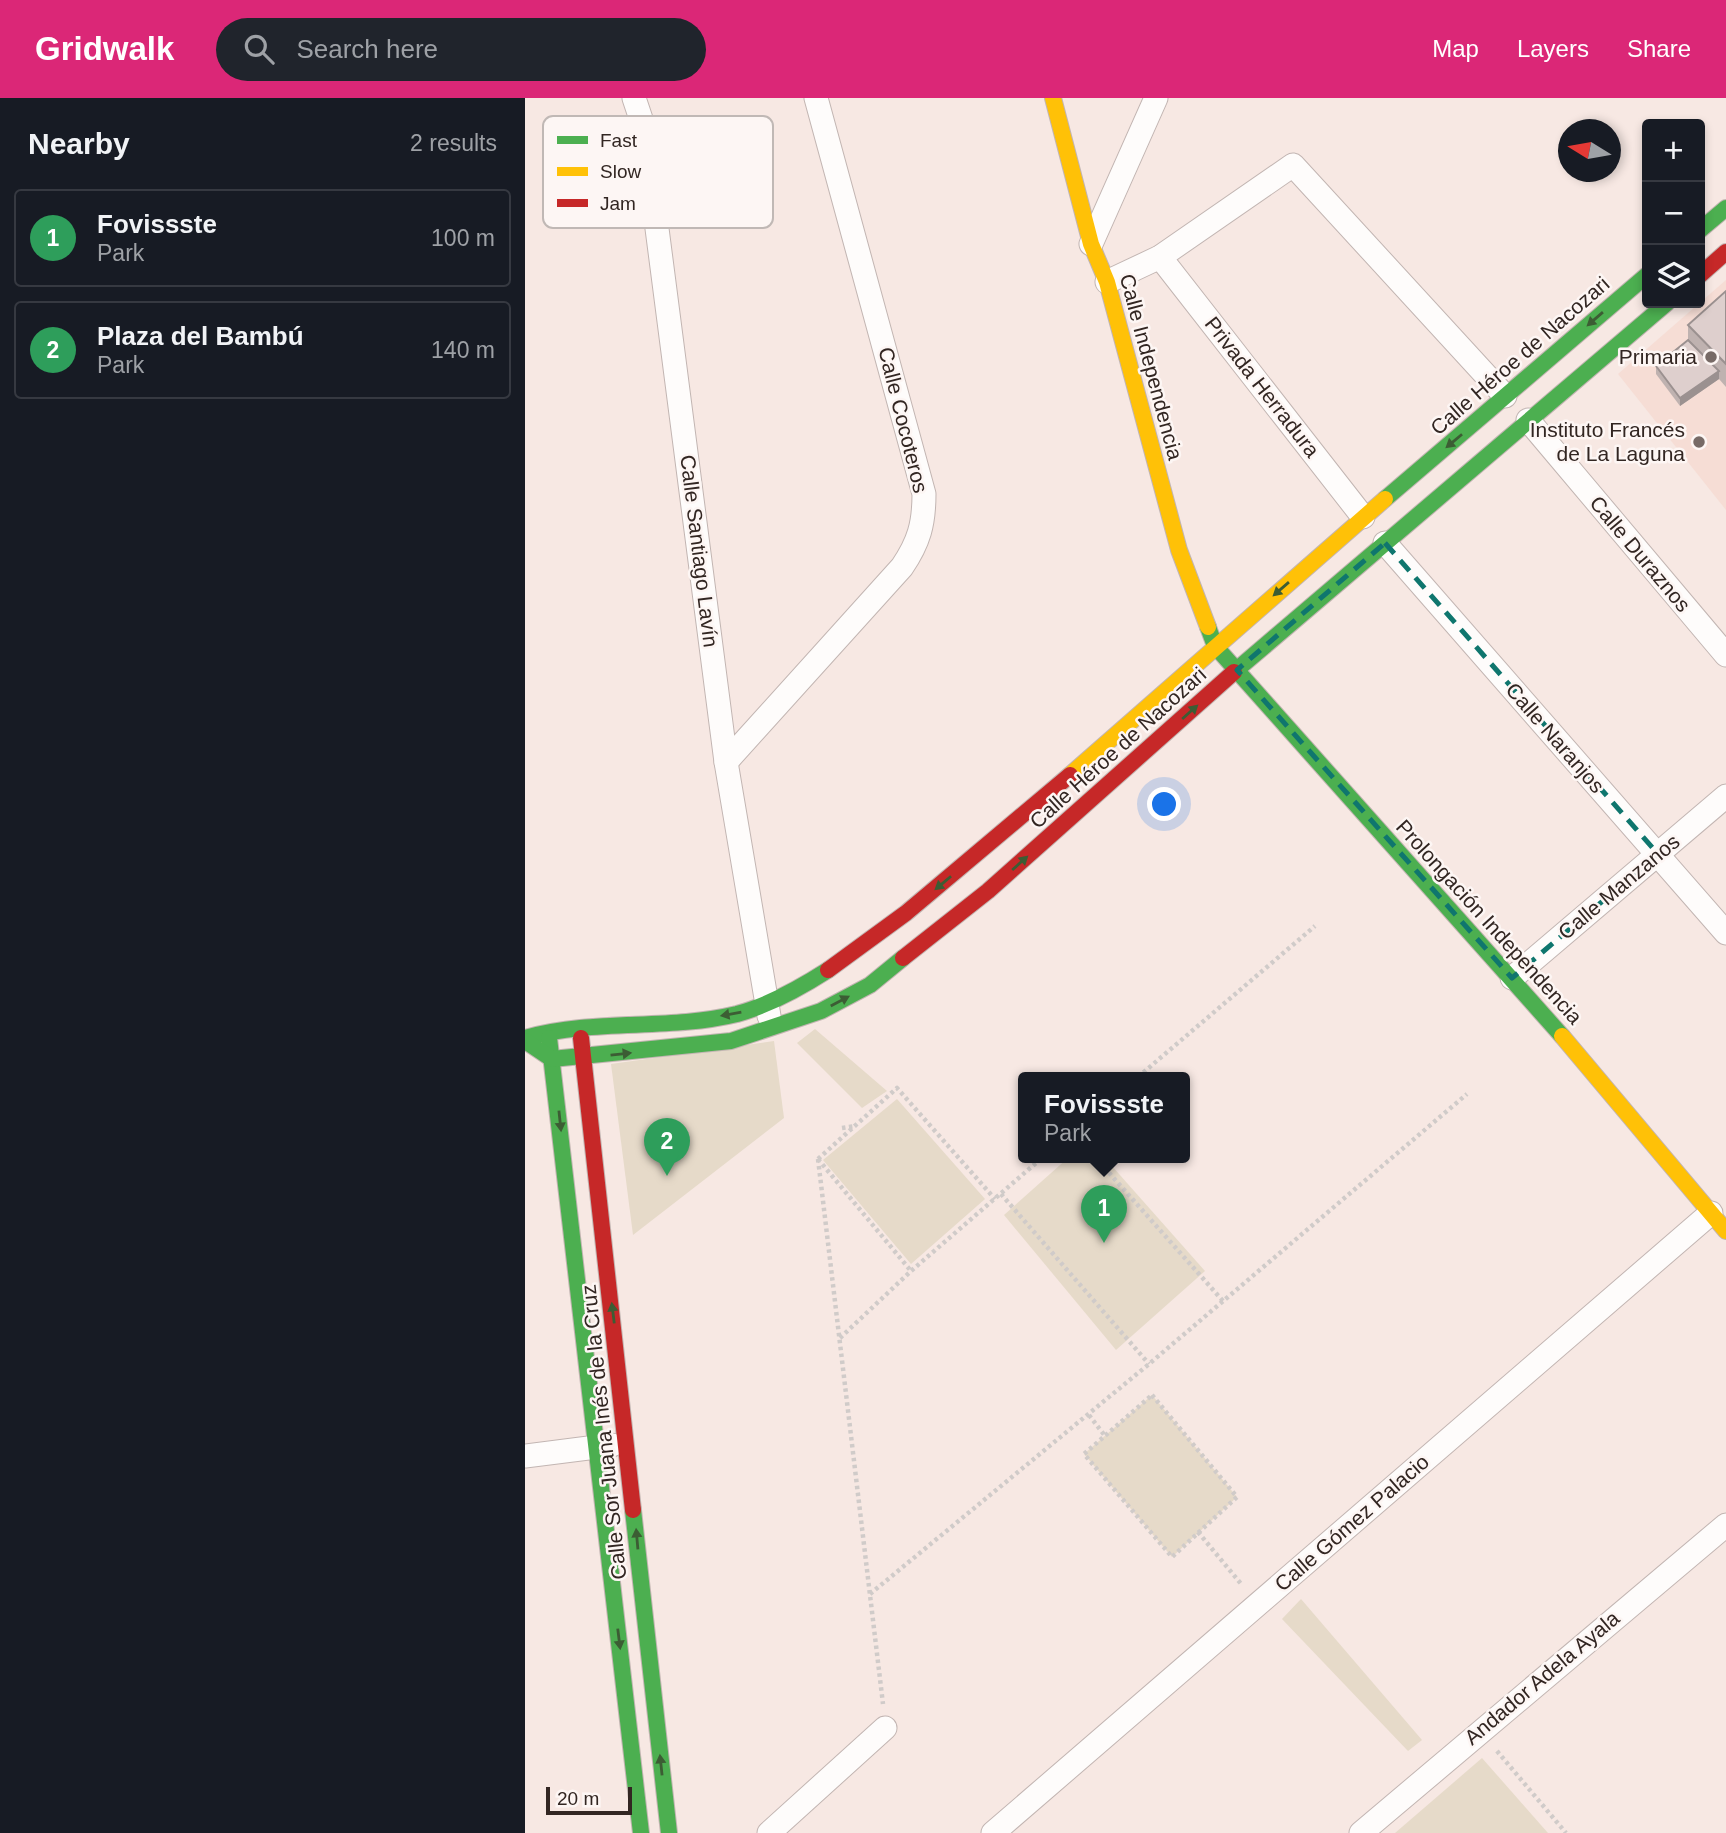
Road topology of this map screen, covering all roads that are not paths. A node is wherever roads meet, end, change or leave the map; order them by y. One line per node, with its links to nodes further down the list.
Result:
1 (634, 98): 5 (street, Calle Santiago Lavín)
2 (815, 98): 23 (street, Calle Cocoteros)
3 (1053, 98): 9 (main road, Calle Independencia)
4 (1156, 98): 9 (street)
5 (641, 116)
6 (1726, 208): 7 (main road)
7 (1705, 226)
8 (658, 228): 23 (street, Calle Santiago Lavín)
9 (1091, 244): 14 (main road, Calle Independencia)
10 (1726, 253): 12 (main road)
11 (1160, 257): 14 (street); 16 (street); 18 (street, Privada Herradura)
12 (1705, 271)
13 (1642, 279): 16 (main road, Calle Héroe de Nacozari, one-way to 16)
14 (1107, 282): 20 (main road, Calle Independencia)
15 (1661, 308): 17 (main road, Calle Héroe de Nacozari)
16 (1506, 396): 18 (main road, Calle Héroe de Nacozari, one-way to 18)
17 (1528, 421): 19 (main road, Calle Héroe de Nacozari); 21 (street, Calle Duraznos)
18 (1363, 517): 20 (main road, Calle Héroe de Nacozari, one-way to 20)
19 (1385, 543): 22 (main road, Calle Héroe de Nacozari); 25 (street, Calle Naranjos)
20 (1215, 646): 22 (main road, Prolongación Independencia); 28 (main road, Calle Héroe de Nacozari, one-way to 28)
21 (1726, 655)
22 (1237, 670): 27 (main road, Prolongación Independencia); 31 (main road, Calle Héroe de Nacozari, one-way to 22)
23 (726, 762): 28 (street, Calle Santiago Lavín)
24 (1726, 796): 25 (street, Calle Manzanos)
25 (1658, 854): 26 (street, Calle Naranjos); 27 (street, Calle Manzanos)
26 (1726, 933)
27 (1512, 978): 35 (main road, Prolongación Independencia)
28 (766, 1004): 29 (main road, Calle Héroe de Nacozari, one-way to 29); 31 (street, Calle Santiago Lavín)
29 (581, 1027): 30 (main road, Calle Héroe de Nacozari); 33 (main road, Calle Sor Juana Inés de la Cruz)
30 (548, 1029): 32 (main road, Calle Héroe de Nacozari); 34 (main road, Calle Sor Juana Inés de la Cruz)
31 (773, 1029): 33 (main road, Calle Héroe de Nacozari, one-way to 31)
32 (525, 1039): 34 (main road, Calle Héroe de Nacozari)
33 (583, 1057): 34 (main road, Calle Héroe de Nacozari); 37 (main road, Calle Sor Juana Inés de la Cruz, one-way to 33)
34 (552, 1059): 38 (main road, Calle Sor Juana Inés de la Cruz, one-way to 38)
35 (1711, 1213): 36 (main road, Prolongación Independencia); 47 (street, Calle Gómez Palacio)
36 (1726, 1231)
37 (628, 1443): 38 (street); 41 (main road, Calle Sor Juana Inés de la Cruz, one-way to 37)
38 (597, 1447): 39 (street); 42 (main road, Calle Sor Juana Inés de la Cruz)
39 (525, 1456)
40 (1726, 1525): 48 (street, Andador Adela Ayala)
41 (642, 1588): 42 (main road); 45 (main road, Calle Sor Juana Inés de la Cruz, one-way to 41)
42 (614, 1593): 44 (main road, Calle Sor Juana Inés de la Cruz, one-way to 44)
43 (885, 1728): 46 (street)
44 (641, 1833)
45 (669, 1833)
46 (769, 1833)
47 (993, 1833)
48 (1361, 1833)

